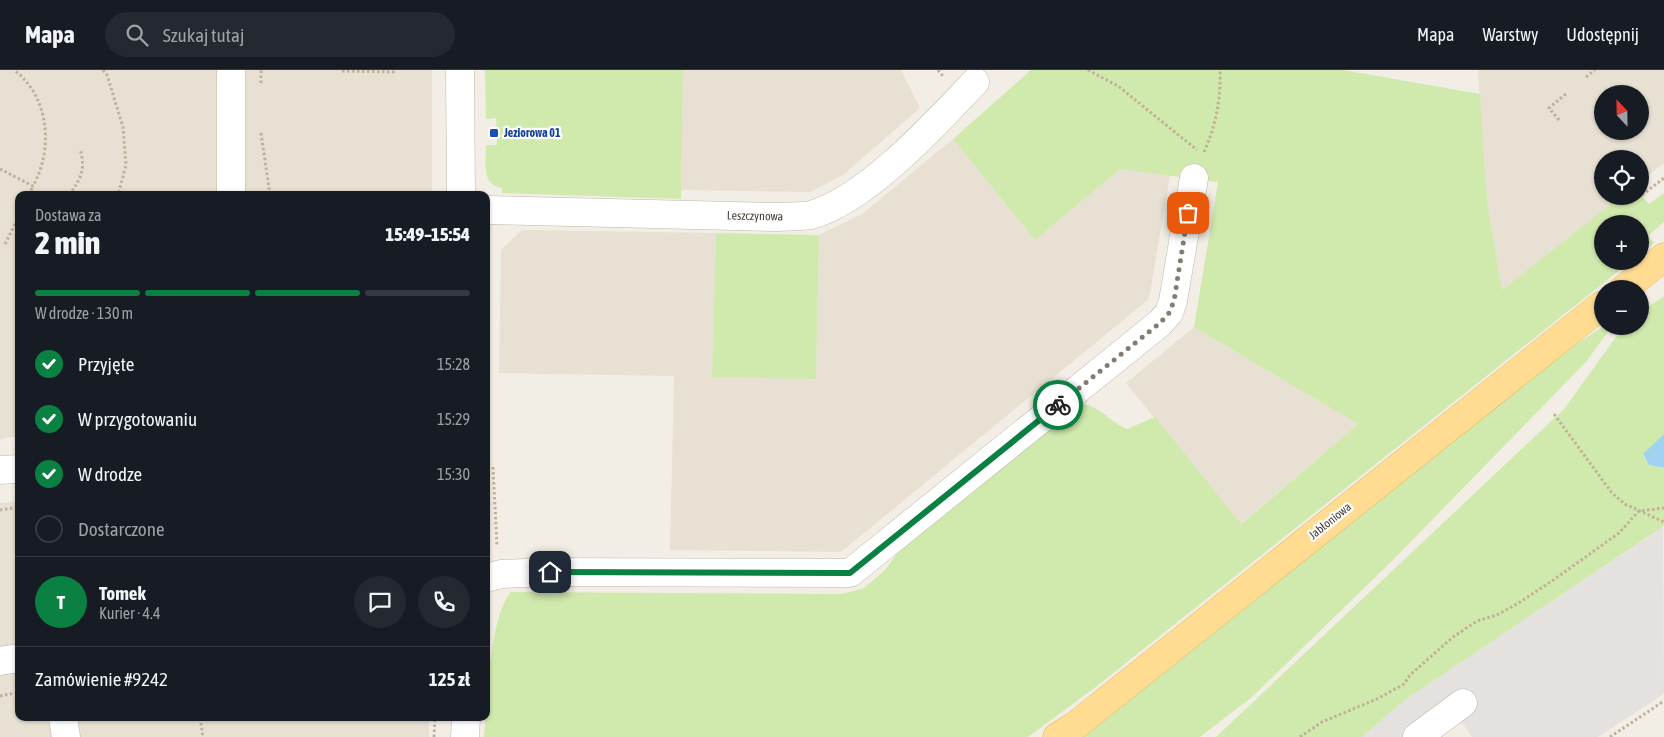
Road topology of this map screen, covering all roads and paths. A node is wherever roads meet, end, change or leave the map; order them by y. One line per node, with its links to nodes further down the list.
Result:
1 (14, 70): 21 (path)
2 (103, 70): 25 (path)
3 (231, 70): 26 (street)
4 (261, 70): 13 (path)
5 (460, 70): 28 (street)
6 (1088, 70): 18 (path)
7 (1220, 70): 18 (path)
8 (1594, 70): 11 (path)
9 (342, 71): 10 (path)
10 (395, 72)
11 (1586, 77)
12 (975, 82): 29 (street, Leszczynowa)
13 (259, 93)
14 (1567, 93): 15 (path)
15 (1559, 120)
16 (261, 130): 27 (path)
17 (80, 149): 24 (path)
18 (1198, 167): 44 (street)
19 (0, 169): 21 (path)
20 (1664, 178): 22 (path)
21 (34, 186): 23 (path)
22 (1649, 190)
23 (31, 191)
24 (72, 191)
25 (119, 191)
26 (231, 191)
27 (269, 191)
28 (462, 191)
29 (490, 210)
30 (15, 224): 31 (path)
31 (5, 244)
32 (1664, 257): 33 (main road)
33 (1635, 280)
34 (1594, 311): 59 (main road, Jabłoniowa)
35 (1554, 414): 42 (path)
36 (493, 467): 44 (path)
37 (15, 469): 38 (street)
38 (0, 470)
39 (15, 508): 41 (path)
40 (1664, 508): 42 (path)
41 (0, 510)
42 (1639, 511): 43 (path); 60 (path)
43 (1664, 522)
44 (494, 576)
45 (15, 659): 46 (street)
46 (0, 661)
47 (15, 693): 48 (path)
48 (0, 696)
49 (1664, 701): 62 (path)
50 (1463, 703): 61 (street)
51 (64, 721): 55 (street)
52 (200, 721): 56 (path)
53 (435, 721): 57 (path)
54 (466, 721): 58 (street)
55 (66, 737)
56 (203, 737)
57 (434, 737)
58 (465, 737)
59 (1057, 737)
60 (1300, 737)
61 (1418, 737)
62 (1610, 737)

